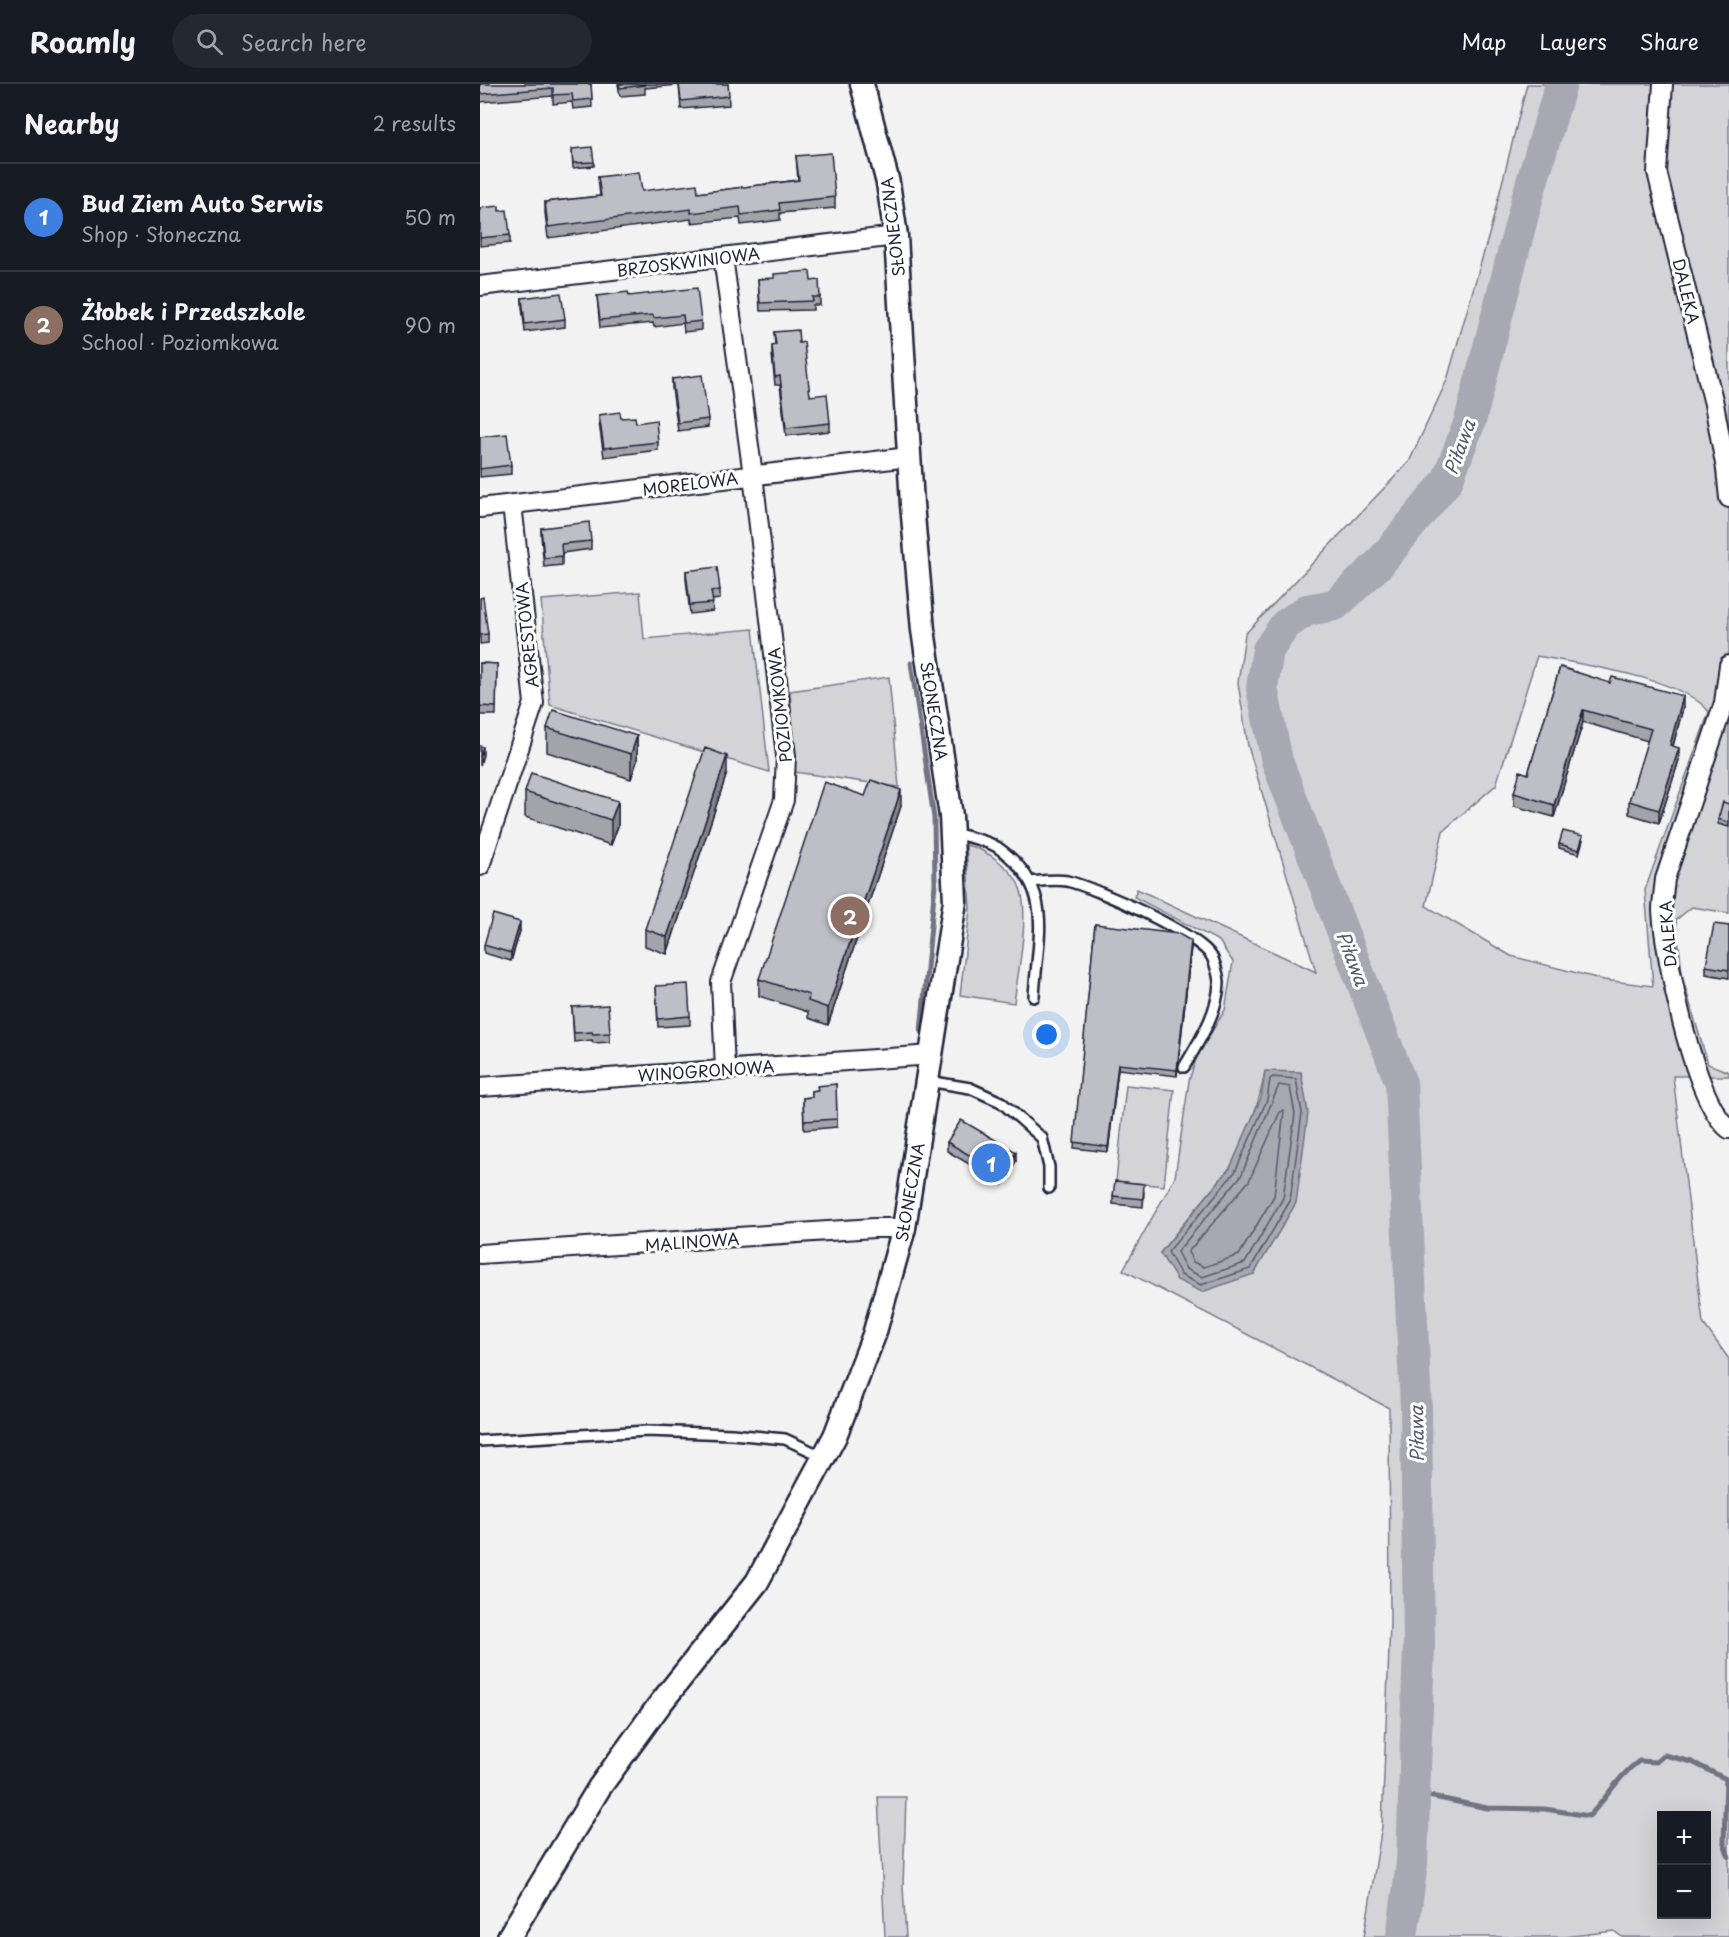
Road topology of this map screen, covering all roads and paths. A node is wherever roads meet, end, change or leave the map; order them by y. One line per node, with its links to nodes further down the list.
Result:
1 (862, 84): 3 (street, SŁONECZNA)
2 (1663, 84): 8 (street, DALEKA)
3 (896, 236): 4 (street, BRZOSKWINIOWA); 6 (street, SŁONECZNA)
4 (723, 257): 5 (street, BRZOSKWINIOWA); 7 (street, MORELOWA)
5 (480, 286)
6 (909, 457): 7 (street); 12 (street, SŁONECZNA)
7 (753, 476): 9 (street, MORELOWA); 18 (street, POZIOMKOWA)
8 (1729, 498)
9 (512, 504): 10 (street, MORELOWA); 13 (street, AGRESTOWA)
10 (480, 508)
11 (1729, 665): 21 (street, DALEKA)
12 (951, 832): 14 (lane); 16 (street, SŁONECZNA)
13 (480, 866)
14 (1030, 882): 15 (lane); 17 (lane)
15 (1034, 997)
16 (932, 1055): 18 (street, WINOGRONOWA); 19 (street, SŁONECZNA)
17 (1184, 1067)
18 (724, 1069): 20 (street, WINOGRONOWA)
19 (928, 1081): 22 (lane); 23 (street, SŁONECZNA)
20 (480, 1088)
21 (1729, 1129)
22 (1049, 1188)
23 (904, 1228): 24 (street, MALINOWA); 26 (street, SŁONECZNA)
24 (480, 1254)
25 (480, 1441): 26 (lane)
26 (824, 1457): 27 (street, SŁONECZNA)
27 (508, 1937)

